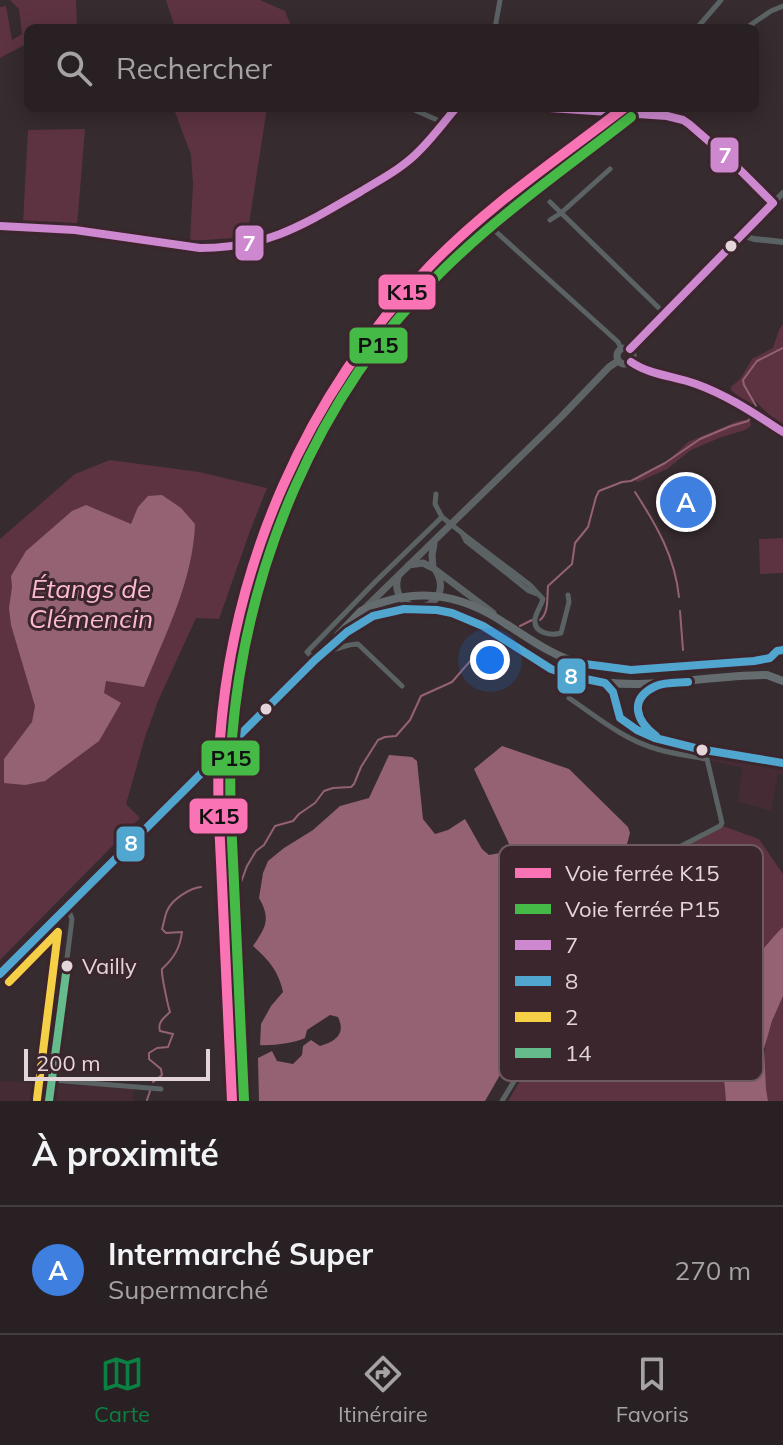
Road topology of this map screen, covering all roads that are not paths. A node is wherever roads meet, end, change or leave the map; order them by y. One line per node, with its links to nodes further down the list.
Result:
1 (500, 0): 4 (street)
2 (721, 0): 5 (street)
3 (783, 6): 6 (street)
4 (496, 24)
5 (700, 24)
6 (752, 24)
7 (419, 112): 10 (street)
8 (453, 112): 10 (main road)
9 (620, 112): 14 (main road)
10 (444, 123): 17 (main road)
11 (610, 169): 15 (street)
12 (783, 193): 14 (street)
13 (550, 202): 15 (street)
14 (773, 203): 19 (main road)
15 (561, 213): 16 (street); 21 (street)
16 (550, 220)
17 (0, 226)
18 (494, 230): 22 (street)
19 (741, 235): 20 (street); 21 (main road)
20 (783, 242)
21 (664, 313): 22 (main road)
22 (626, 348): 23 (main road); 24 (main road)
23 (618, 361): 24 (main road); 28 (main road)
24 (631, 362): 25 (street)
25 (783, 432)
26 (436, 494): 27 (street)
27 (442, 517): 28 (street); 42 (street)
28 (451, 525): 29 (main road); 33 (street)
29 (435, 541): 30 (main road); 31 (main road)
30 (407, 566): 31 (main road); 32 (main road)
31 (435, 569): 34 (main road); 38 (main road)
32 (398, 575): 35 (main road); 37 (main road)
33 (568, 595)
34 (438, 596): 35 (main road); 36 (main road); 38 (main road)
35 (400, 597): 36 (main road); 37 (main road)
36 (416, 607): 40 (main road); 45 (main road)
37 (361, 611): 40 (main road)
38 (504, 622): 41 (main road)
39 (783, 650): 41 (main road)
40 (325, 651): 42 (main road); 47 (street)
41 (770, 658): 43 (main road)
42 (315, 660): 54 (main road)
43 (772, 676): 44 (main road); 46 (main road)
44 (783, 681)
45 (605, 683): 46 (main road); 50 (main road)
46 (658, 684): 49 (main road)
47 (402, 686)
48 (569, 698): 51 (street)
49 (637, 714): 50 (main road)
50 (664, 741): 51 (main road)
51 (707, 754): 52 (main road); 53 (street)
52 (783, 763)
53 (683, 845)
54 (67, 906): 55 (main road); 56 (street)
55 (0, 974)
56 (52, 1080): 58 (street); 59 (street)
57 (514, 1081): 60 (street)
58 (161, 1089)
59 (49, 1101)
60 (502, 1101)

